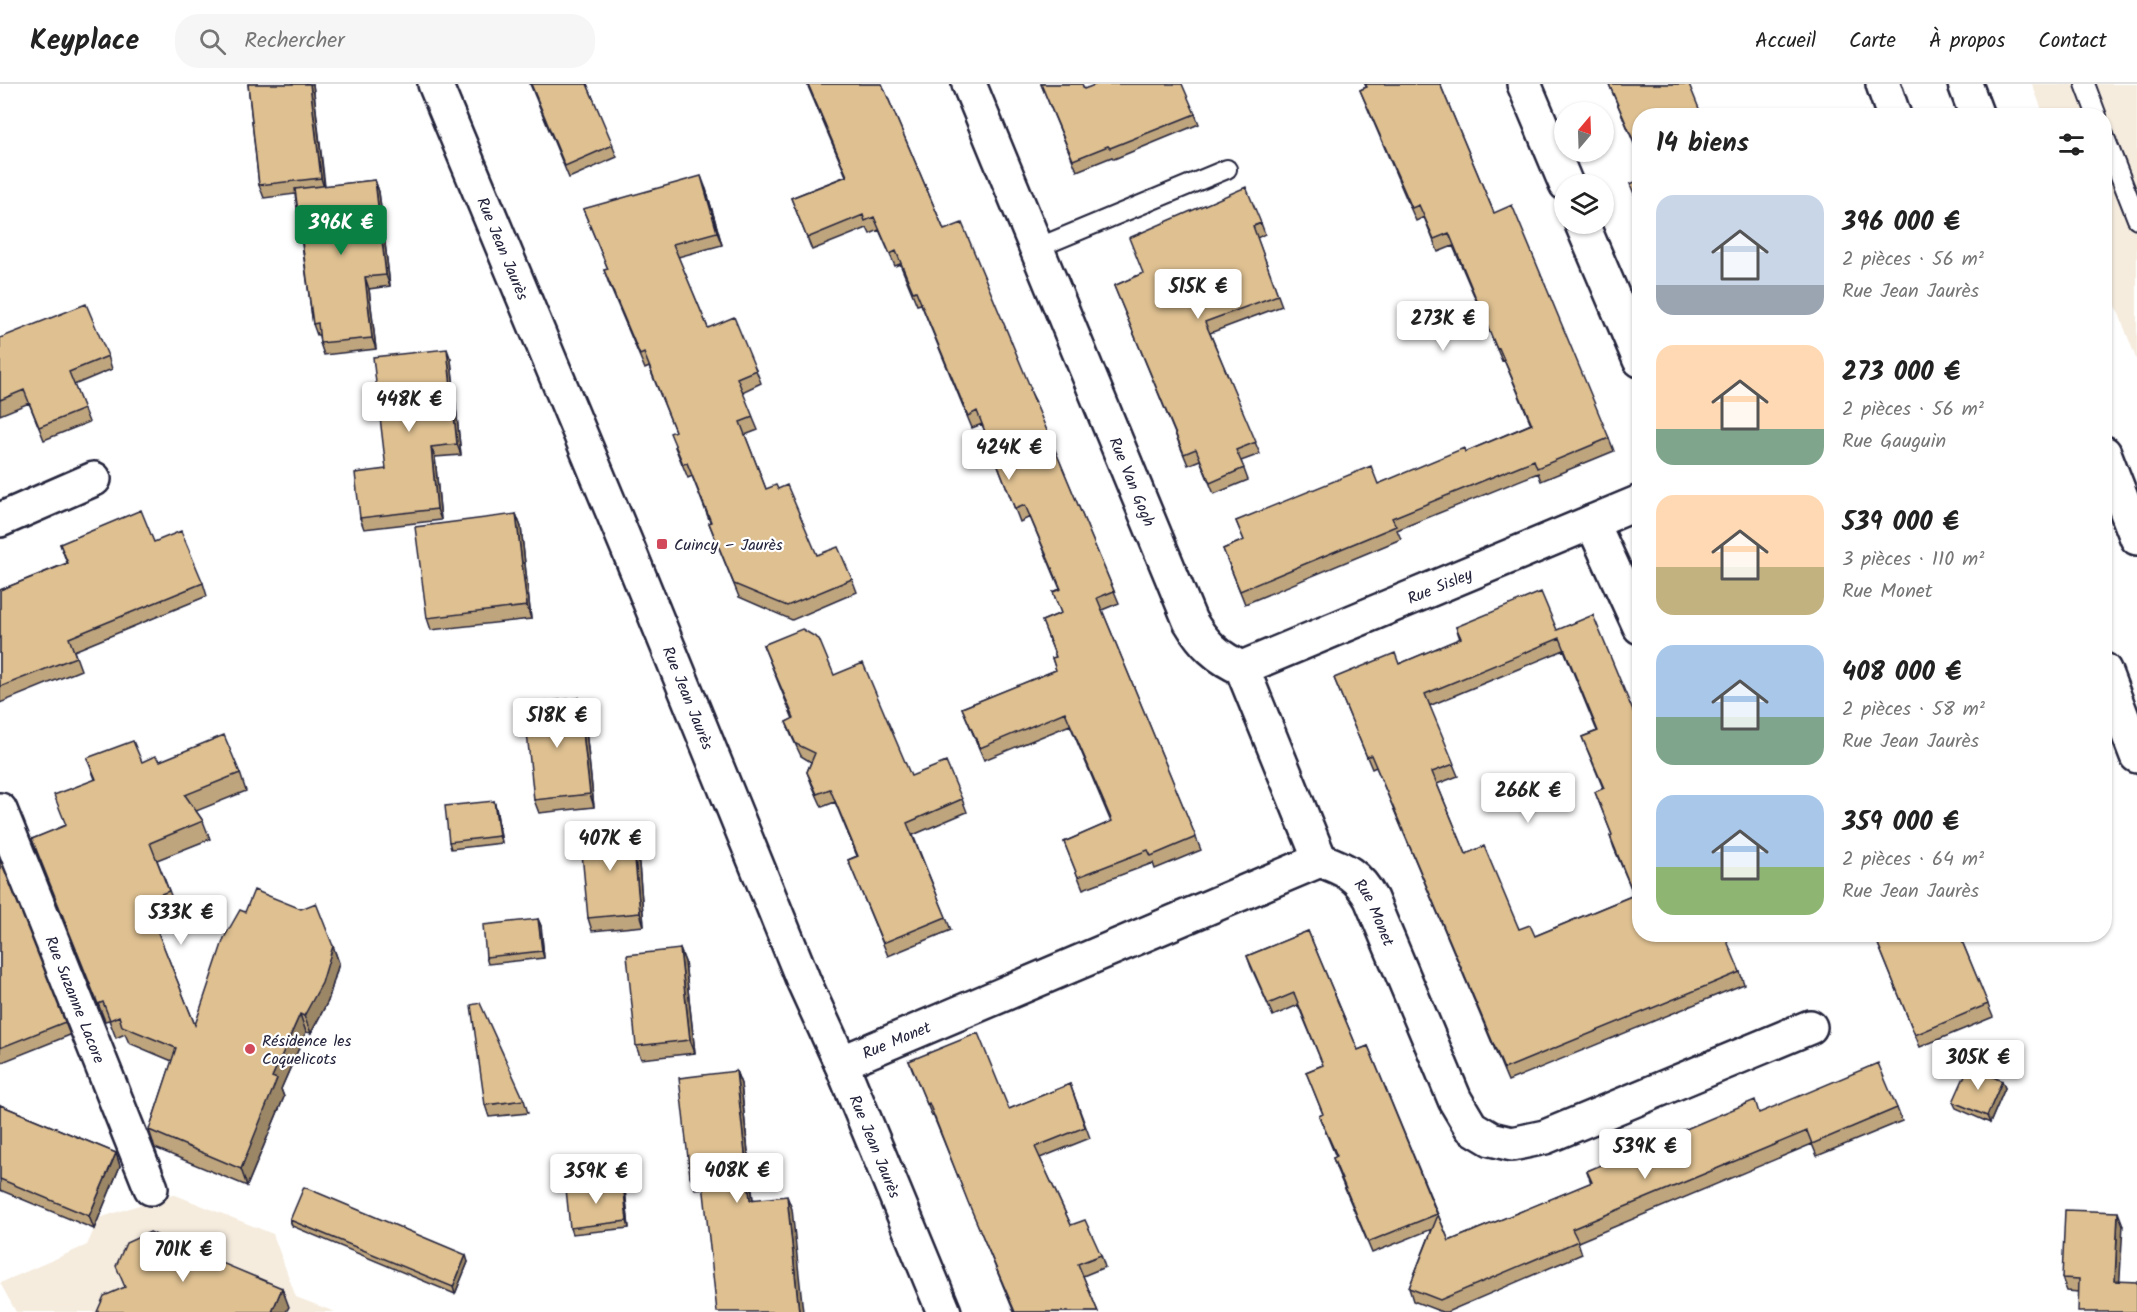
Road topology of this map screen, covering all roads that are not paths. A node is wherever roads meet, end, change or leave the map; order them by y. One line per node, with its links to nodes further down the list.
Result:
1 (435, 84): 30 (main road, Rue Jean Jaurès)
2 (969, 84): 15 (main road, Rue Van Gogh)
3 (1524, 84): 12 (main road)
4 (1882, 84): 7 (main road)
5 (1965, 84): 8 (main road)
6 (2085, 84): 9 (lane)
7 (1891, 108)
8 (1974, 108)
9 (2094, 108)
10 (2112, 155): 13 (lane)
11 (1227, 169): 15 (lane)
12 (1562, 174)
13 (2137, 219)
14 (1586, 234): 16 (main road)
15 (1037, 248): 24 (main road, Rue Van Gogh)
16 (1632, 341)
17 (2112, 474): 22 (main road)
18 (94, 479): 20 (main road)
19 (1632, 505): 21 (main road, Rue Sisley)
20 (0, 520)
21 (1593, 522): 23 (main road); 24 (main road, Rue Sisley)
22 (2137, 538)
23 (1632, 609)
24 (1242, 668): 28 (main road)
25 (2112, 691): 26 (main road)
26 (2137, 756)
27 (0, 810): 31 (main road, Rue Suzanne Lacore)
28 (1320, 860): 29 (main road, Rue Monet); 30 (main road, Rue Monet)
29 (1810, 1027)
30 (841, 1063): 32 (main road, Rue Jean Jaurès)
31 (151, 1188)
32 (944, 1312)

